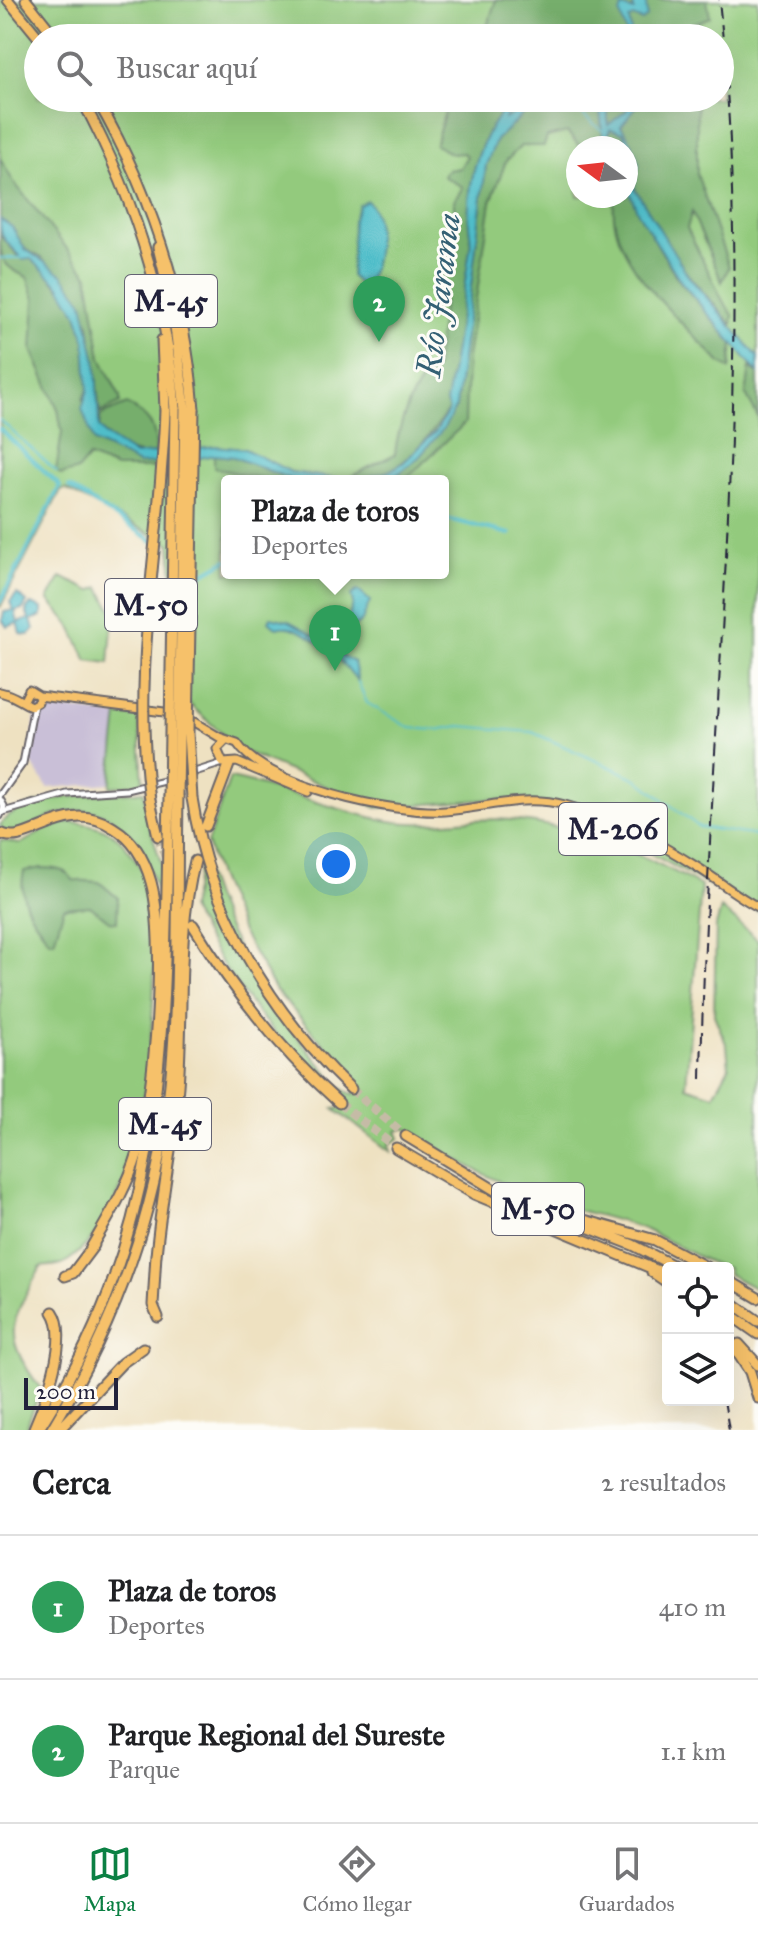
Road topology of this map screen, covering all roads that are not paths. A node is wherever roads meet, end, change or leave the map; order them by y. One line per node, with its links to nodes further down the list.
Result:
1 (8, 0): 3 (highway)
2 (26, 0): 4 (highway)
3 (28, 24)
4 (45, 24)
5 (88, 112): 7 (highway, M-45)
6 (103, 112): 7 (highway, M-50)
7 (180, 409): 15 (highway, M-45, bridge); 20 (highway, M-50, bridge); 24 (highway, M-50, bridge)
8 (0, 690): 9 (main road, M-206)
9 (31, 700): 10 (main road, M-206); 11 (main road, M-206); 16 (street)
10 (226, 740): 11 (main road); 12 (main road, M-206)
11 (217, 751): 13 (main road, M-206); 14 (street)
12 (242, 752): 13 (main road); 22 (main road, M-206)
13 (229, 763): 14 (street); 18 (highway); 22 (main road, M-206)
14 (205, 766): 17 (street)
15 (173, 796): 26 (highway, M-45); 29 (highway, M-45)
16 (0, 797): 17 (street)
17 (2, 811)
18 (206, 826)
19 (0, 833): 31 (highway)
20 (158, 836)
21 (195, 861): 33 (highway)
22 (756, 910)
23 (193, 925): 25 (highway)
24 (351, 1089)
25 (339, 1103)
26 (154, 1121): 31 (highway); 52 (highway, M-45)
27 (406, 1136): 30 (highway, M-50)
28 (396, 1148): 32 (highway, M-50)
29 (159, 1157): 33 (highway); 53 (highway, M-45)
30 (498, 1192): 34 (highway, M-50); 35 (highway)
31 (91, 1248): 37 (highway)
32 (622, 1254): 36 (highway, M-50); 38 (highway)
33 (156, 1256): 43 (highway)
34 (666, 1262)
35 (697, 1262)
36 (662, 1272)
37 (65, 1276)
38 (662, 1279)
39 (734, 1284): 40 (highway)
40 (758, 1298)
41 (734, 1304): 45 (highway)
42 (53, 1312): 52 (highway)
43 (158, 1317)
44 (734, 1317): 46 (highway)
45 (758, 1321)
46 (758, 1334)
47 (734, 1342): 50 (highway)
48 (734, 1346): 51 (highway)
49 (143, 1348): 54 (highway)
50 (758, 1365)
51 (758, 1398)
52 (36, 1430)
53 (51, 1430)
54 (59, 1430)

